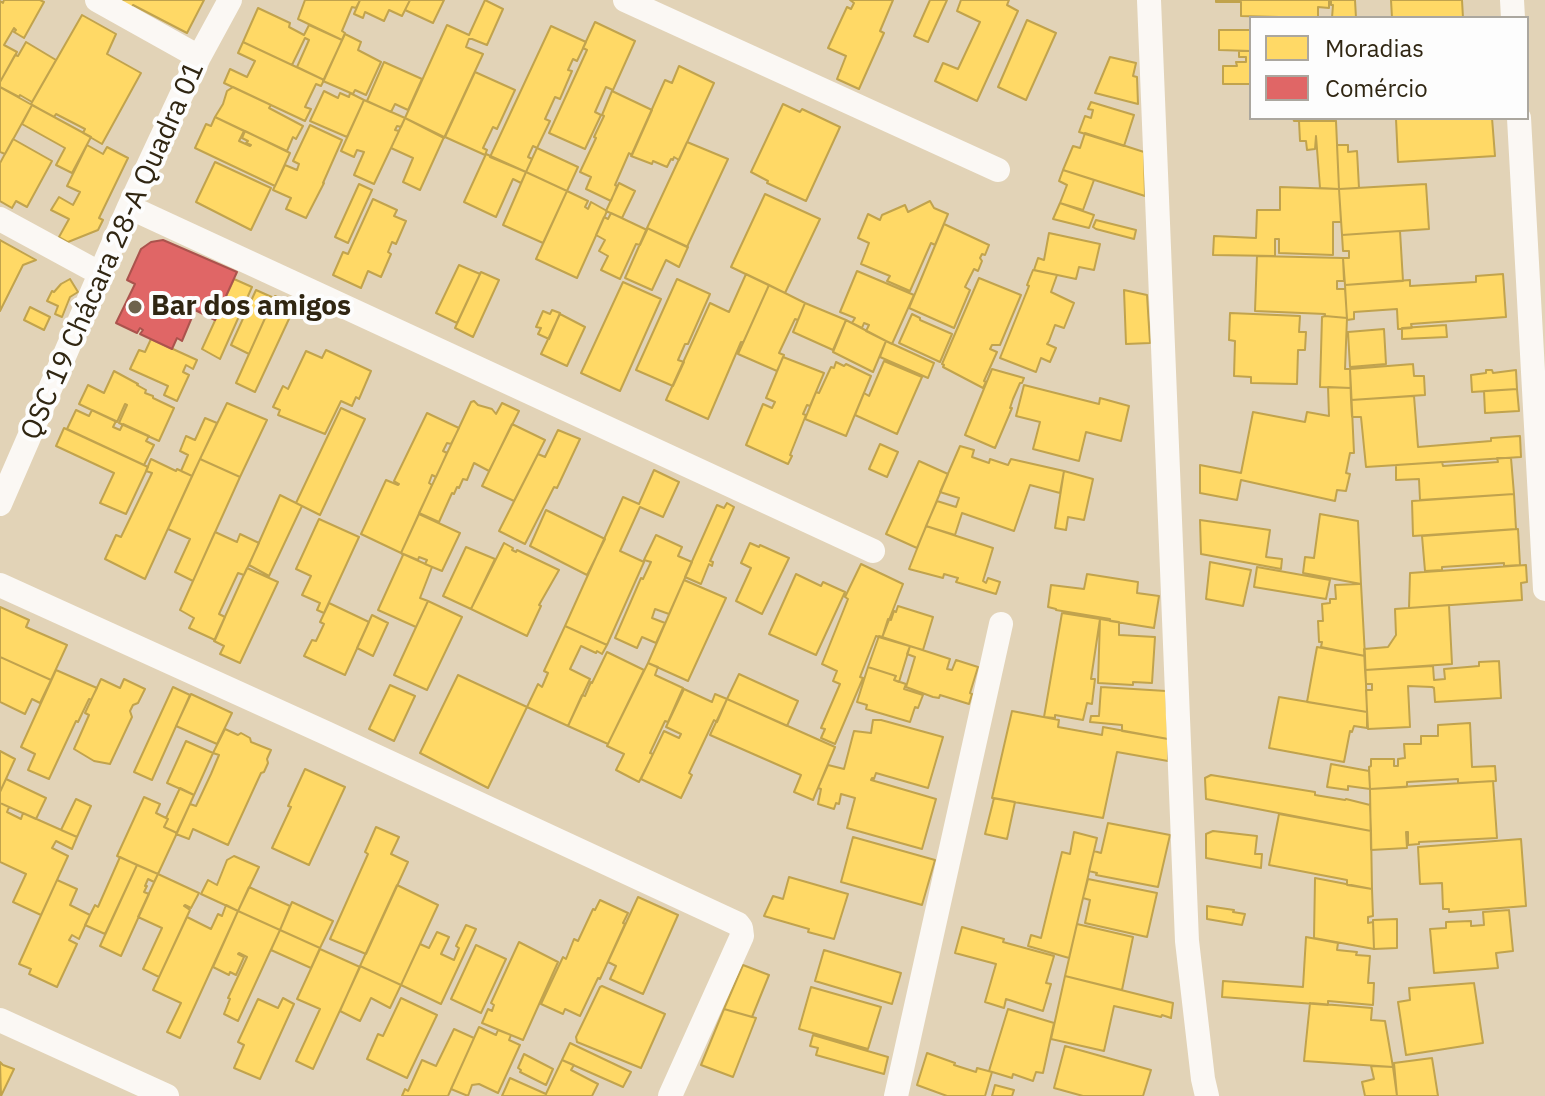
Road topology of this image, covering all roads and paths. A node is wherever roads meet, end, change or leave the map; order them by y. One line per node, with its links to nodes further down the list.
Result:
1 (97, 0): 5 (street)
2 (230, 0): 5 (street, QSC 19 Chácara 28-A Quadra 01)
3 (625, 0): 7 (street)
4 (1149, 0): 20 (street)
5 (199, 57): 8 (street, QSC 19 Chácara 28-A Quadra 01)
6 (1519, 120): 14 (street)
7 (998, 170)
8 (129, 207): 10 (street, QSC 19 Chácara 28-A Quadra 01); 12 (street)
9 (0, 219): 10 (street)
10 (101, 274): 11 (street, QSC 19 Chácara 28-A Quadra 01)
11 (0, 504)
12 (873, 551)
13 (0, 585): 18 (street)
14 (1545, 589)
15 (1001, 624): 19 (street)
16 (0, 1020): 17 (street)
17 (167, 1096)
18 (670, 1096)
19 (896, 1096)
20 (1207, 1096)

